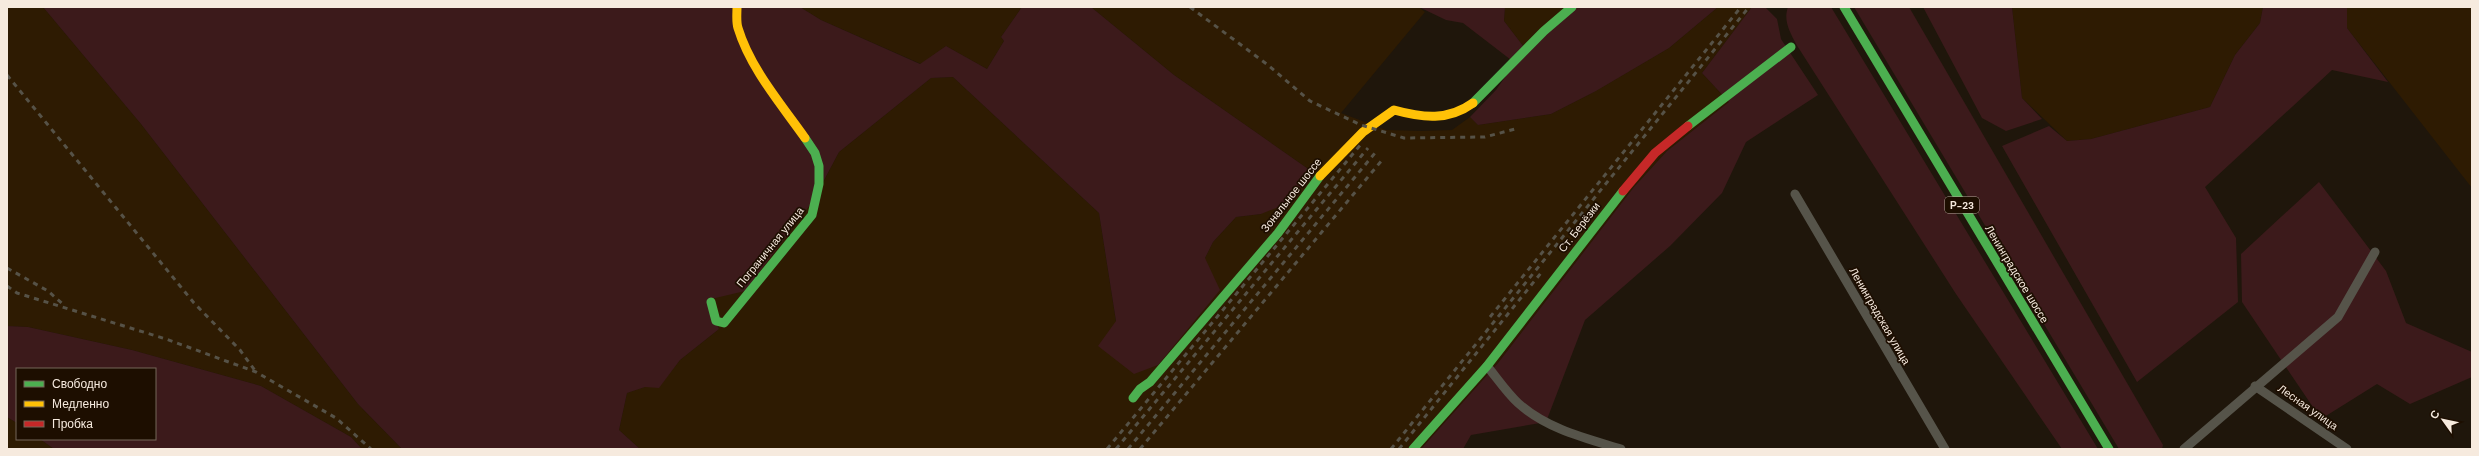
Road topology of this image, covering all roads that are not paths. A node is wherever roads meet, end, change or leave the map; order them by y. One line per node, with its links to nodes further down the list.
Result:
1 (737, 7): 7 (main road, Пограничная улица)
2 (1572, 7): 10 (main road, Зональное шоссе)
3 (1844, 7): 14 (main road, Ленинградское шоссе / Р-23)
4 (1791, 47): 8 (main road, Ст. Берёзки)
5 (1795, 194): 13 (street, Ленинградская улица)
6 (2375, 252): 9 (street)
7 (711, 302)
8 (1487, 366): 11 (main road, Ст. Берёзки); 12 (street)
9 (2255, 386): 15 (street); 16 (street, Лесная улица)
10 (1133, 398)
11 (1413, 449)
12 (1621, 449)
13 (1945, 449)
14 (2109, 449)
15 (2184, 449)
16 (2346, 449)

